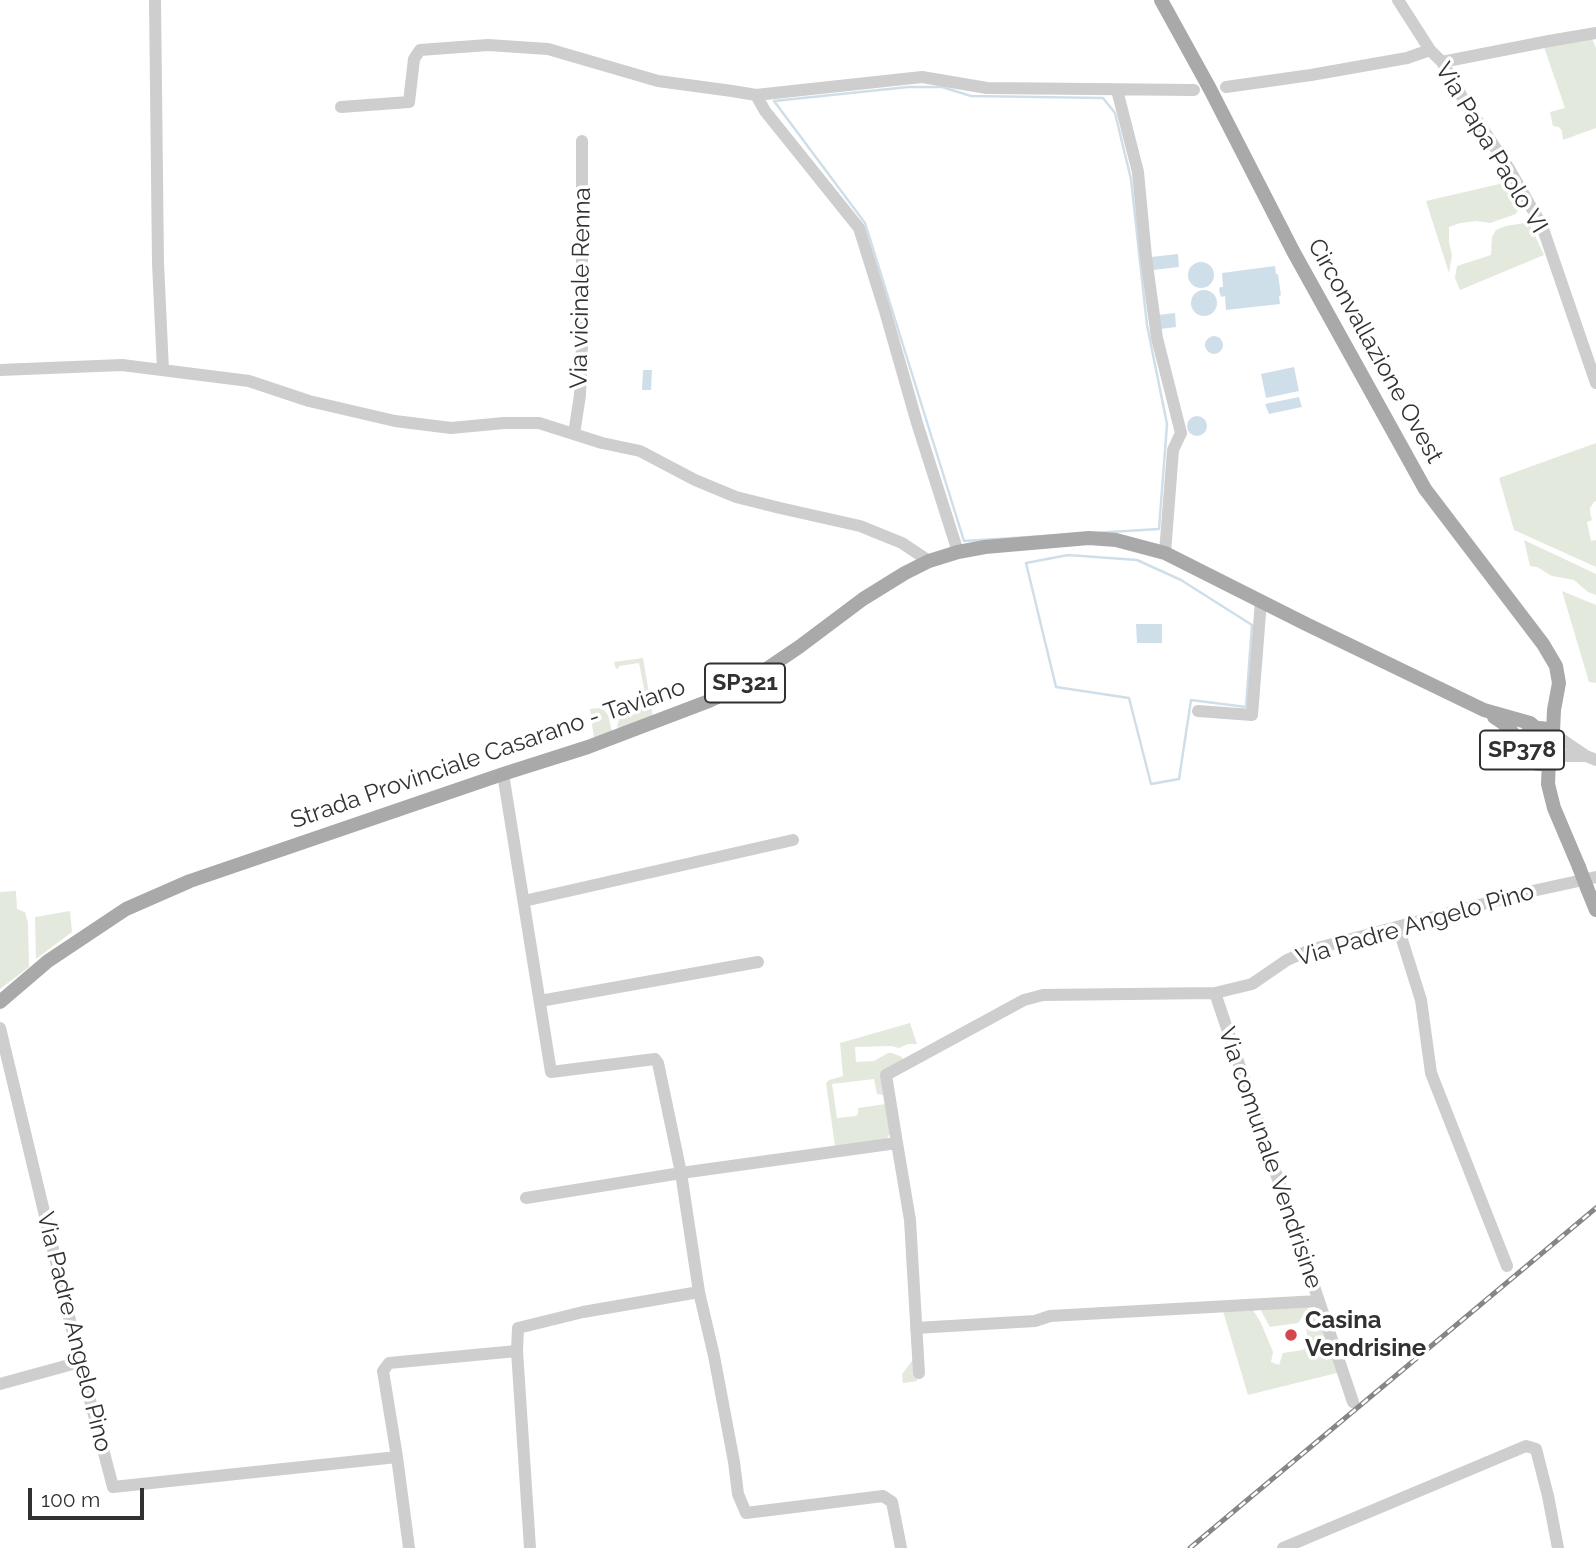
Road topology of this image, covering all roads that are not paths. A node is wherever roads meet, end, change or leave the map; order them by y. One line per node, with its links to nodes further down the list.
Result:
1 (155, 0): 14 (street)
2 (1161, 0): 23 (main road, Circonvallazione Ovest)
3 (1398, 0): 5 (street, Via Papa Paolo VI)
4 (1596, 33): 6 (street)
5 (1430, 50): 6 (street, Via Papa Paolo VI); 7 (street)
6 (1442, 62): 15 (street, Via Papa Paolo VI)
7 (1226, 87)
8 (1117, 90): 9 (street); 10 (street); 18 (street)
9 (1194, 90)
10 (756, 95): 11 (street); 17 (street)
11 (341, 107)
12 (582, 141): 16 (street, Via vicinale Renna)
13 (0, 370): 14 (street)
14 (163, 370): 16 (street)
15 (1596, 383)
16 (574, 434): 19 (street)
17 (958, 552): 18 (main road, Strada Provinciale Casarano - Taviano / SP321); 19 (main road, Strada Provinciale Casarano - Taviano / SP321)
18 (1165, 553): 20 (main road, Strada Provinciale Casarano - Taviano / SP321)
19 (929, 561): 27 (main road, Strada Provinciale Casarano - Taviano / SP321)
20 (1261, 601): 21 (main road, Strada Provinciale Casarano - Taviano / SP321); 22 (street)
21 (1484, 709): 23 (main road, Strada Provinciale Casarano - Taviano / SP321); 24 (main road)
22 (1198, 711)
23 (1546, 731): 24 (main road, SP378); 25 (street); 26 (main road, SP378)
24 (1524, 754): 26 (main road, SP378); 28 (main road, SP378)
25 (1591, 758): 26 (street)
26 (1552, 759): 28 (main road, SP378)
27 (503, 775): 31 (street); 37 (main road, Strada Provinciale Casarano - Taviano / SP321)
28 (1554, 808): 30 (main road, SP378, bridge)
29 (793, 840): 31 (street)
30 (1592, 883): 32 (main road, SP378); 33 (street, Via Padre Angelo Pino)
31 (524, 901): 36 (street)
32 (1596, 910)
33 (1398, 927): 35 (street, Via Padre Angelo Pino); 42 (street)
34 (758, 962): 36 (street)
35 (1214, 993): 39 (street, Via Padre Angelo Pino); 44 (street, Via comunale Vendrisine)
36 (540, 1001): 40 (street)
37 (0, 1002)
38 (0, 1028): 47 (street, Via Padre Angelo Pino)
39 (897, 1143): 40 (street); 45 (street)
40 (681, 1172): 41 (street); 43 (street)
41 (526, 1198)
42 (1507, 1266)
43 (699, 1292): 46 (street); 54 (street)
44 (1318, 1301): 45 (street); 50 (street, Via comunale Vendrisine)
45 (916, 1328): 48 (street)
46 (517, 1351): 51 (street); 53 (street)
47 (80, 1362): 49 (street); 51 (street, Via Padre Angelo Pino)
48 (919, 1373)
49 (0, 1384)
50 (1353, 1402)
51 (397, 1457): 52 (street)
52 (409, 1548)
53 (530, 1548)
54 (901, 1548)
55 (1283, 1548): 56 (street)
56 (1558, 1548)

